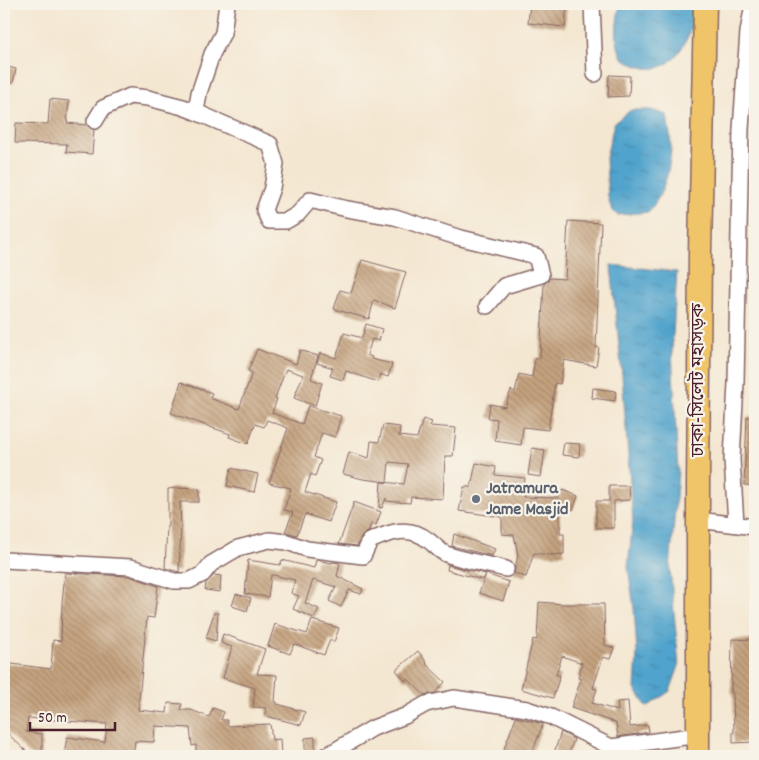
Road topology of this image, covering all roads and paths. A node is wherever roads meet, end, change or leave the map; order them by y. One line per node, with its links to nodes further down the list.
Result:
1 (228, 4): 7 (street)
2 (592, 4): 6 (street)
3 (705, 4): 10 (highway, ঢাকা-সিলেট মহাসড়ক)
4 (753, 4): 5 (street)
5 (752, 32): 11 (street)
6 (595, 74)
7 (196, 112): 8 (street); 9 (street)
8 (94, 121)
9 (487, 306)
10 (698, 520): 11 (street); 15 (highway, ঢাকা-সিলেট মহাসড়ক)
11 (736, 524): 12 (street)
12 (755, 527)
13 (4, 560): 14 (street)
14 (506, 569)
15 (699, 746): 16 (street)
16 (326, 756)

